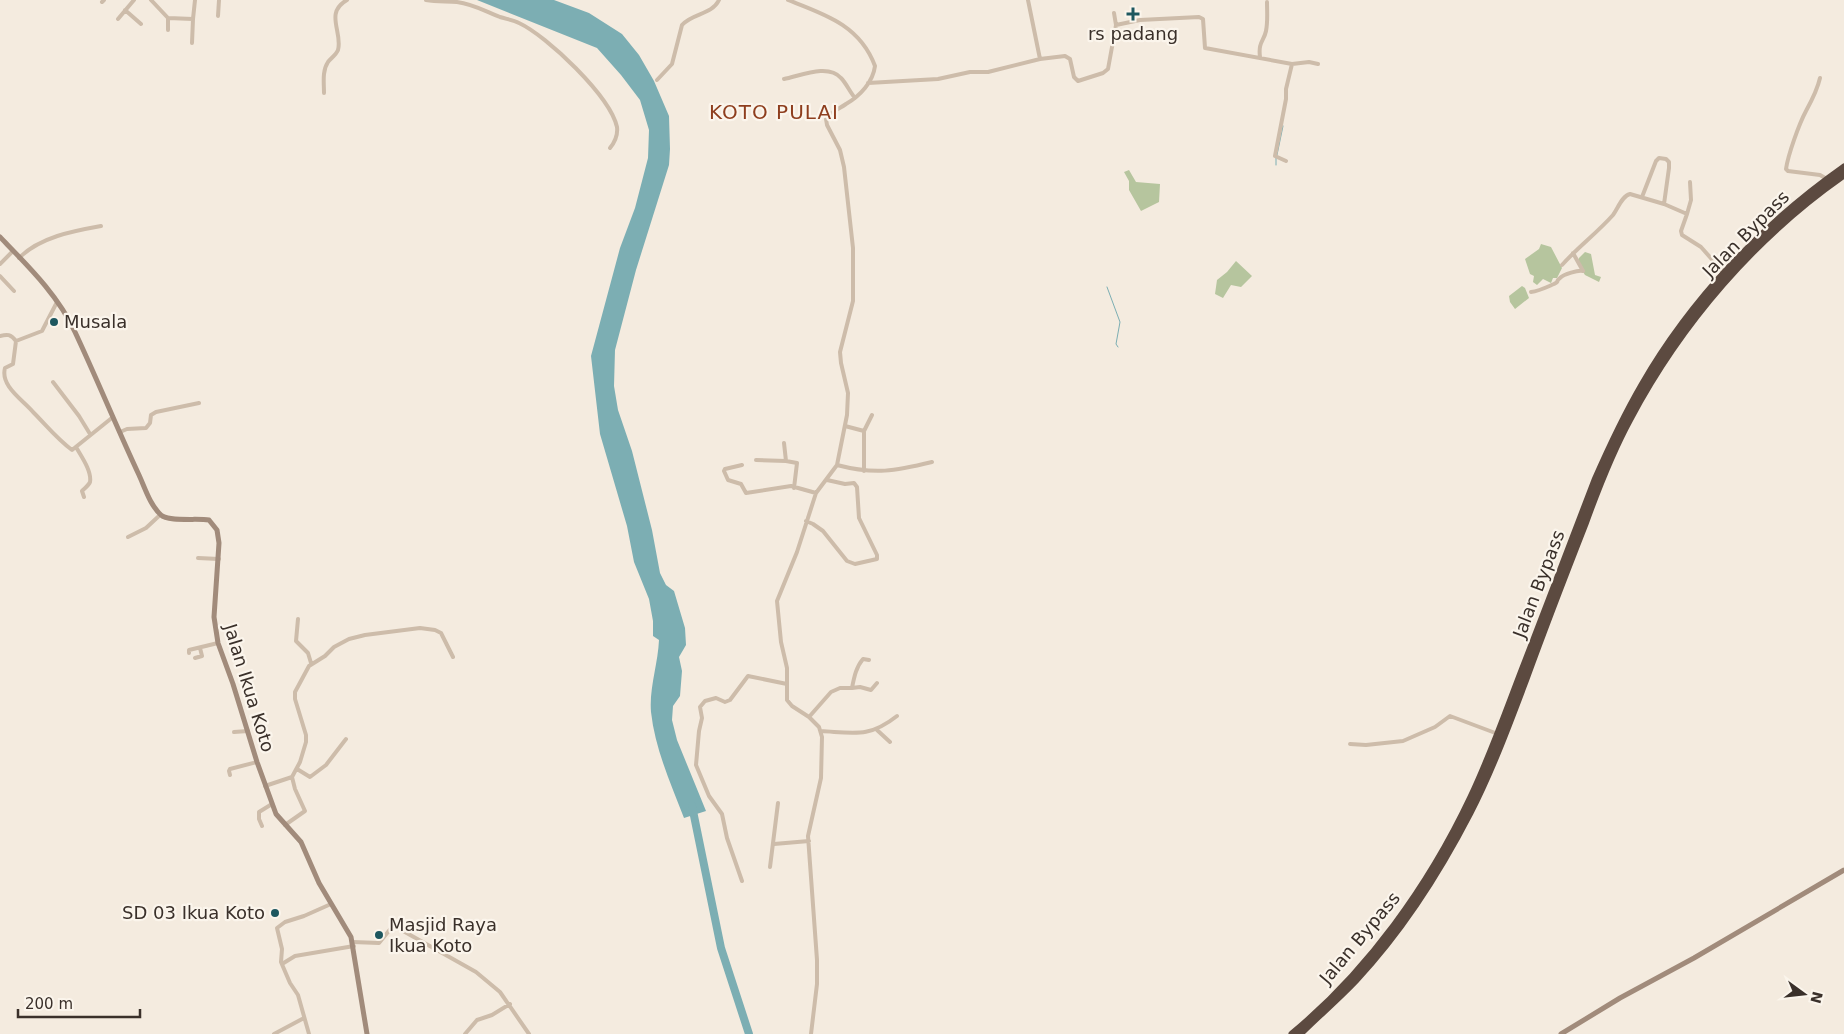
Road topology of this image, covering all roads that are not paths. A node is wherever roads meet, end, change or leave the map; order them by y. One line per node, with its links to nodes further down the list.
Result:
1 (134, 0): 11 (street)
2 (151, 0): 14 (street)
3 (195, 0): 16 (street)
4 (219, 0): 13 (street)
5 (347, 0): 29 (street)
6 (426, 0): 31 (street)
7 (719, 0): 27 (street)
8 (788, 0): 28 (street)
9 (1028, 0): 22 (street)
10 (1267, 2): 21 (street)
11 (125, 10): 15 (street); 17 (street)
12 (1114, 13): 18 (street)
13 (218, 16)
14 (168, 18): 16 (street); 19 (street)
15 (118, 19)
16 (192, 19): 20 (street)
17 (141, 24)
18 (1116, 25): 21 (street); 22 (street)
19 (168, 30)
20 (192, 43)
21 (1260, 57): 23 (street)
22 (1040, 59): 28 (street)
23 (1292, 64): 24 (street); 32 (street)
24 (1318, 64)
25 (1820, 78): 35 (street)
26 (784, 79): 30 (street)
27 (657, 80)
28 (868, 83): 30 (street)
29 (324, 93)
30 (855, 98): 60 (street)
31 (610, 148)
32 (1286, 161)
33 (1844, 167): 35 (highway, Jalan Bypass)
34 (1844, 175): 37 (highway, Jalan Bypass)
35 (1827, 180): 37 (highway, Jalan Bypass)
36 (1690, 182): 40 (street)
37 (1820, 189): 49 (highway, Jalan Bypass); 91 (highway, Jalan Bypass)
38 (1642, 197): 39 (street); 39 (street); 45 (street)
39 (1664, 204): 40 (street)
40 (1688, 214): 49 (street)
41 (101, 226): 46 (street)
42 (0, 237): 43 (street)
43 (3, 244): 44 (street)
44 (13, 251): 46 (street); 47 (street)
45 (1572, 253): 48 (street); 52 (street)
46 (19, 258): 53 (street)
47 (0, 264)
48 (1562, 265)
49 (1724, 273): 91 (highway, Jalan Bypass)
50 (0, 276): 51 (street)
51 (14, 291)
52 (1531, 292)
53 (57, 302): 55 (street); 59 (street)
54 (0, 336): 55 (street)
55 (16, 341): 65 (street)
56 (53, 382): 63 (street)
57 (199, 403): 62 (street)
58 (872, 415): 61 (street)
59 (113, 417): 62 (street); 63 (street)
60 (845, 426): 61 (street); 70 (street)
61 (864, 431): 71 (street)
62 (120, 432): 76 (street)
63 (90, 434): 65 (street)
64 (784, 443): 67 (street)
65 (76, 448): 75 (street)
66 (756, 460): 67 (street)
67 (786, 460): 73 (street)
68 (932, 462): 71 (street)
69 (742, 465): 73 (street)
70 (837, 465): 71 (street); 72 (street)
71 (864, 471)
72 (827, 480): 74 (street); 77 (street)
73 (794, 488): 74 (street)
74 (816, 493): 77 (street)
75 (84, 498)
76 (160, 515): 78 (street); 80 (street, Jalan Ikua Koto)
77 (806, 521): 90 (street)
78 (128, 537)
79 (198, 558): 80 (street)
80 (219, 559): 82 (street, Jalan Ikua Koto)
81 (298, 619): 88 (street)
82 (218, 643): 83 (street); 96 (street, Jalan Ikua Koto)
83 (200, 648): 84 (street); 85 (street)
84 (189, 653)
85 (195, 658)
86 (452, 658): 88 (street)
87 (869, 660): 92 (street)
88 (311, 663): 104 (street)
89 (876, 683): 92 (street)
90 (787, 684): 94 (street); 116 (street)
91 (1520, 685): 99 (highway, Jalan Bypass); 129 (highway, Jalan Bypass)
92 (852, 688): 94 (street)
93 (897, 716): 95 (street)
94 (809, 717): 97 (street)
95 (877, 730): 97 (street); 101 (street)
96 (248, 731): 98 (street); 103 (street, Jalan Ikua Koto)
97 (820, 731): 112 (street)
98 (234, 732)
99 (1498, 734): 102 (street); 128 (highway, Jalan Bypass)
100 (346, 739): 104 (street)
101 (890, 742)
102 (1350, 744)
103 (257, 762): 105 (street); 107 (street, Jalan Ikua Koto)
104 (297, 769): 106 (street)
105 (230, 775)
106 (292, 777): 107 (street); 110 (street)
107 (265, 786): 109 (street, Jalan Ikua Koto)
108 (778, 803): 113 (street)
109 (272, 804): 110 (street, Jalan Ikua Koto); 111 (street)
110 (285, 825): 117 (street, Jalan Ikua Koto)
111 (262, 826)
112 (809, 841): 113 (street); 127 (street)
113 (774, 844): 114 (street)
114 (770, 867)
115 (1844, 870): 130 (street)
116 (742, 881)
117 (331, 904): 118 (street, Jalan Ikua Koto); 119 (street)
118 (353, 944): 119 (street); 120 (street); 124 (street, Jalan Ikua Koto)
119 (282, 964): 121 (street)
120 (510, 1004): 125 (street); 126 (street)
121 (304, 1018): 122 (street); 123 (street)
122 (274, 1034)
123 (308, 1034)
124 (367, 1034)
125 (465, 1034)
126 (529, 1034)
127 (811, 1034)
128 (1292, 1034)
129 (1300, 1034)
130 (1561, 1034)

